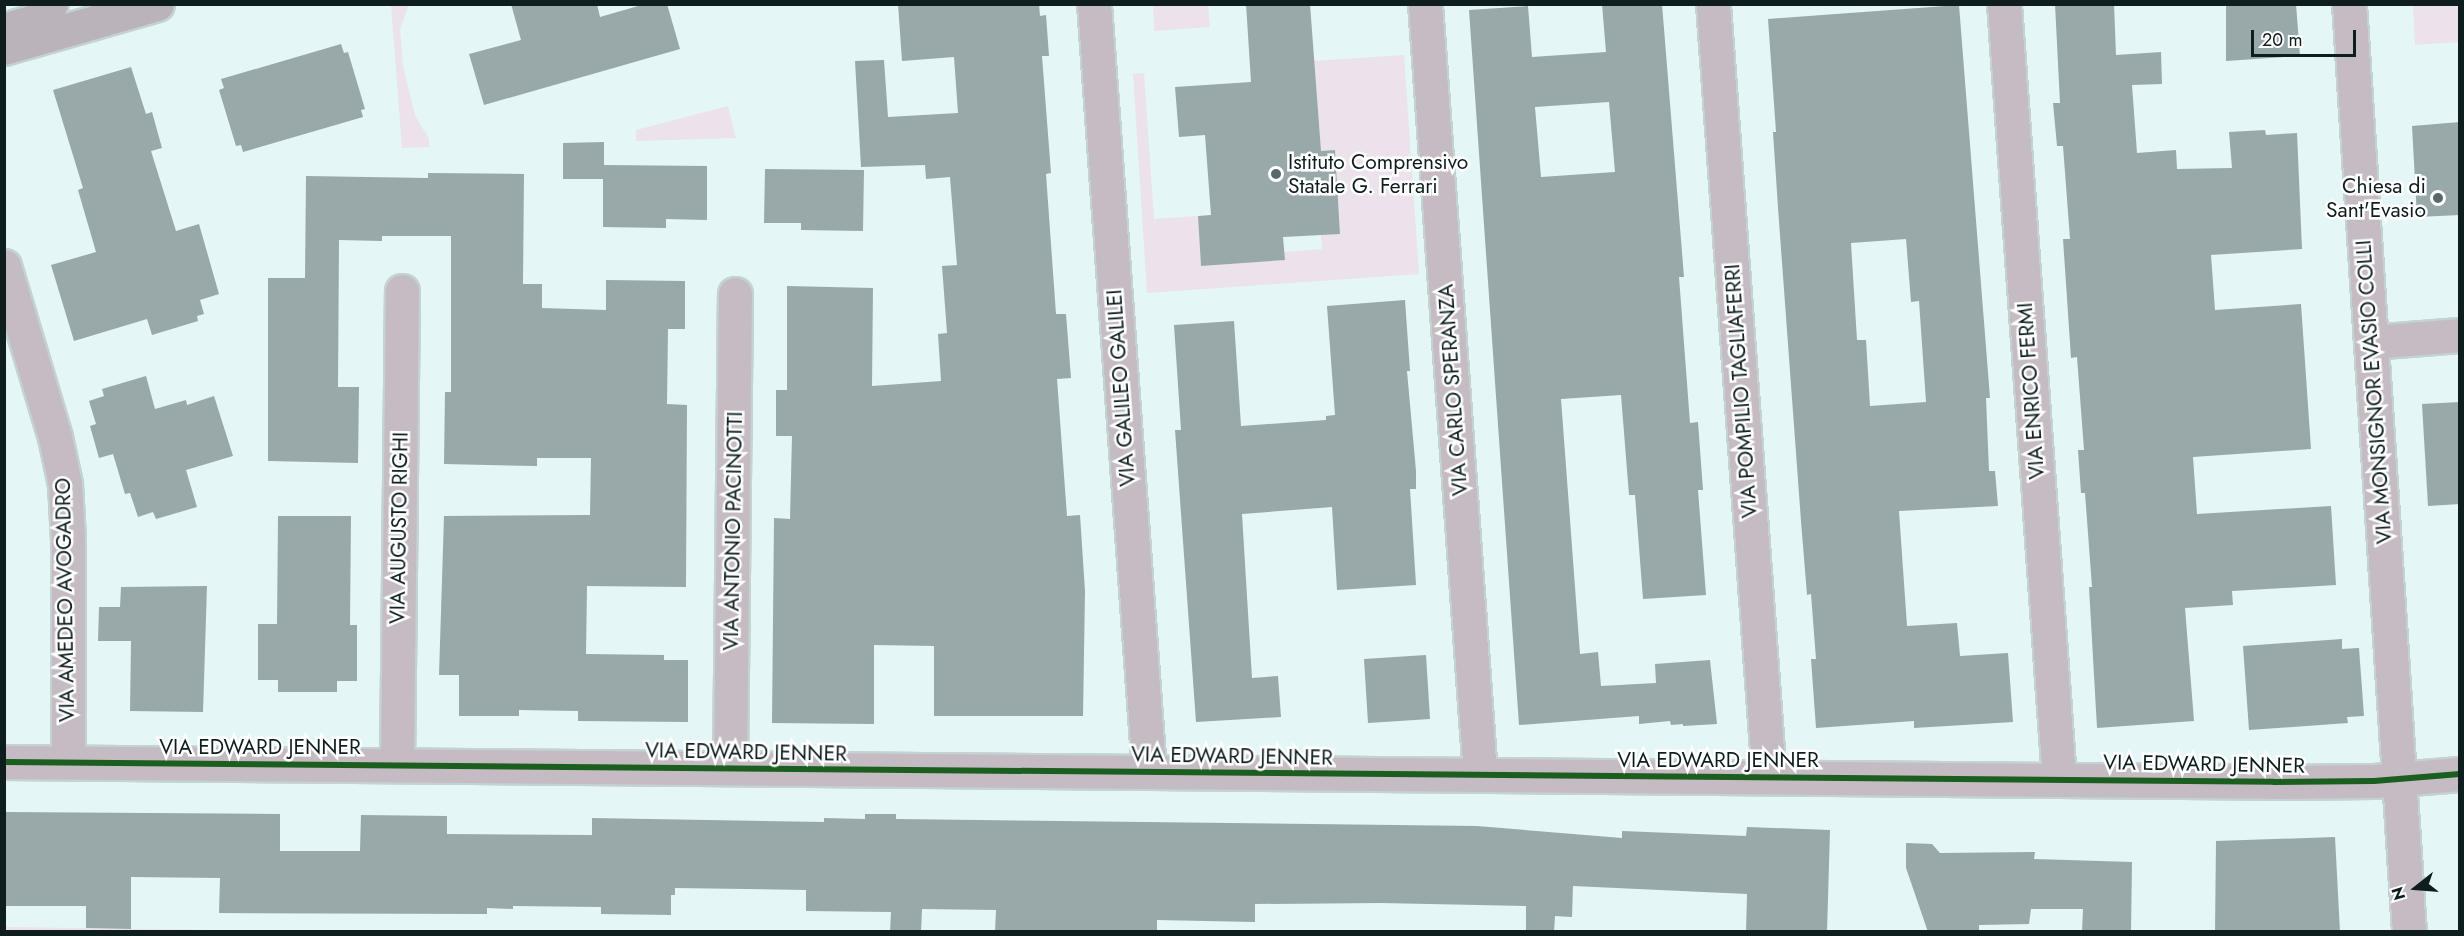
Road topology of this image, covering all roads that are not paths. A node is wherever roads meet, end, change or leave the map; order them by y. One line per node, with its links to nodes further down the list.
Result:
1 (51, 4): 8 (main road)
2 (157, 4): 9 (main road)
3 (1094, 4): 19 (street, VIA GALILEO GALILEI)
4 (1425, 4): 21 (street, VIA CARLO SPERANZA)
5 (1713, 4): 22 (street, VIA POMPILIO TAGLIAFERRI)
6 (2004, 4): 23 (street, VIA ENRICO FERMI)
7 (2349, 4): 14 (street, VIA MONSIGNOR EVASIO COLLI)
8 (16, 12)
9 (4, 48)
10 (4, 266): 16 (street, VIA AMEDEO AVOGADRO)
11 (402, 291): 17 (street, VIA AUGUSTO RIGHI)
12 (735, 294): 18 (street, VIA ANTONIO PACINOTTI)
13 (2460, 335): 14 (street)
14 (2371, 342): 24 (street, VIA MONSIGNOR EVASIO COLLI)
15 (4, 762): 16 (street, VIA EDWARD JENNER)
16 (68, 762): 17 (street, VIA EDWARD JENNER)
17 (397, 765): 18 (street, VIA EDWARD JENNER)
18 (730, 768): 19 (street, VIA EDWARD JENNER)
19 (1149, 772): 21 (street, VIA EDWARD JENNER)
20 (2460, 774): 24 (street, VIA EDWARD JENNER)
21 (1480, 775): 22 (street, VIA EDWARD JENNER)
22 (1769, 777): 23 (street, VIA EDWARD JENNER)
23 (2059, 778): 24 (street, VIA EDWARD JENNER)
24 (2399, 779): 25 (street, VIA MONSIGNOR EVASIO COLLI)
25 (2409, 932)

